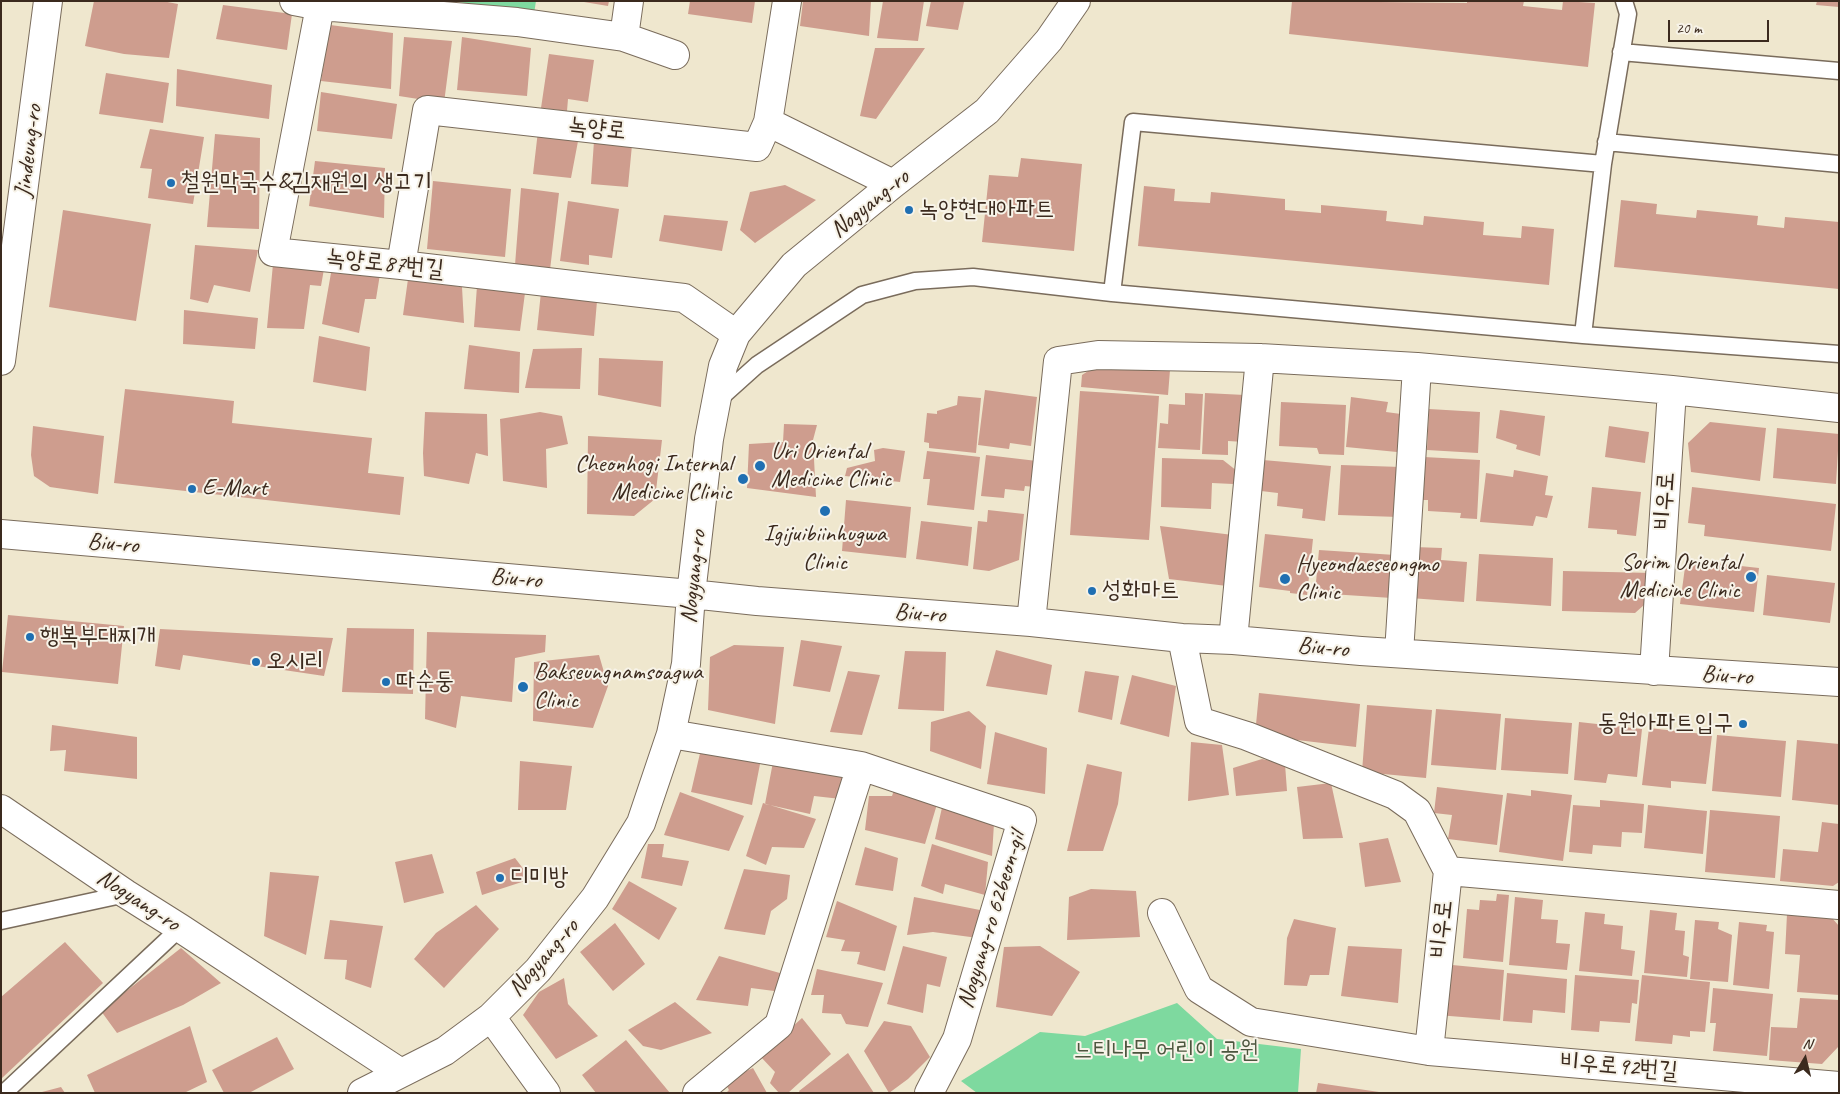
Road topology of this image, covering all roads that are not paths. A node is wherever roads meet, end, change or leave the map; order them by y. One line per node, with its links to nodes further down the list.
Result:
1 (48, 1): 23 (street, Jindeung-ro)
2 (294, 1): 7 (street)
3 (629, 1): 8 (street)
4 (787, 1): 12 (street)
5 (1076, 1): 16 (street, Nogyang-ro)
6 (1624, 1): 9 (lane)
7 (320, 3): 8 (street); 17 (street, 녹양로87번길)
8 (624, 37): 10 (street)
9 (1621, 52): 11 (lane); 13 (lane)
10 (675, 55)
11 (1839, 71)
12 (768, 122): 16 (street); 17 (street, 녹양로)
13 (1606, 142): 14 (lane); 15 (lane)
14 (1602, 164): 18 (lane); 20 (lane)
15 (1839, 164)
16 (893, 184): 19 (street, Nogyang-ro)
17 (401, 265): 19 (street, 녹양로87번길)
18 (1112, 293): 20 (lane); 26 (lane)
19 (736, 334): 26 (street, Nogyang-ro)
20 (1583, 335): 21 (lane)
21 (1839, 354)
22 (1260, 358): 24 (street); 30 (street); 32 (street)
23 (1, 361)
24 (1417, 367): 25 (street); 33 (street)
25 (1672, 390): 27 (street); 34 (street, 비우로)
26 (716, 402): 29 (street, Nogyang-ro)
27 (1839, 408)
28 (1, 534): 29 (street, Biu-ro)
29 (691, 594): 30 (street, Biu-ro); 36 (street, Nogyang-ro)
30 (1031, 622): 31 (street, Biu-ro)
31 (1182, 638): 32 (street, Biu-ro); 39 (street, 비우로)
32 (1233, 640): 33 (street, Biu-ro)
33 (1399, 653): 34 (street, Biu-ro)
34 (1654, 671): 35 (street, Biu-ro)
35 (1839, 682)
36 (671, 734): 37 (street, Nogyang-ro 62beon-gil); 45 (street, Nogyang-ro)
37 (861, 766): 52 (street); 53 (street, Nogyang-ro 62beon-gil)
38 (1, 809): 40 (street, Nogyang-ro)
39 (1448, 871): 41 (street); 46 (street, 비우로)
40 (126, 894): 43 (lane); 44 (street, Nogyang-ro)
41 (1839, 905)
42 (1162, 913): 46 (street)
43 (1, 921)
44 (180, 928): 47 (street, Nogyang-ro); 49 (lane)
45 (491, 1017): 47 (street, Nogyang-ro); 51 (street)
46 (1429, 1051): 48 (street, 비우로92번길)
47 (401, 1073): 50 (street, Nogyang-ro)
48 (1839, 1086)
49 (4, 1093)
50 (362, 1093)
51 (546, 1093)
52 (697, 1093)
53 (929, 1093)

